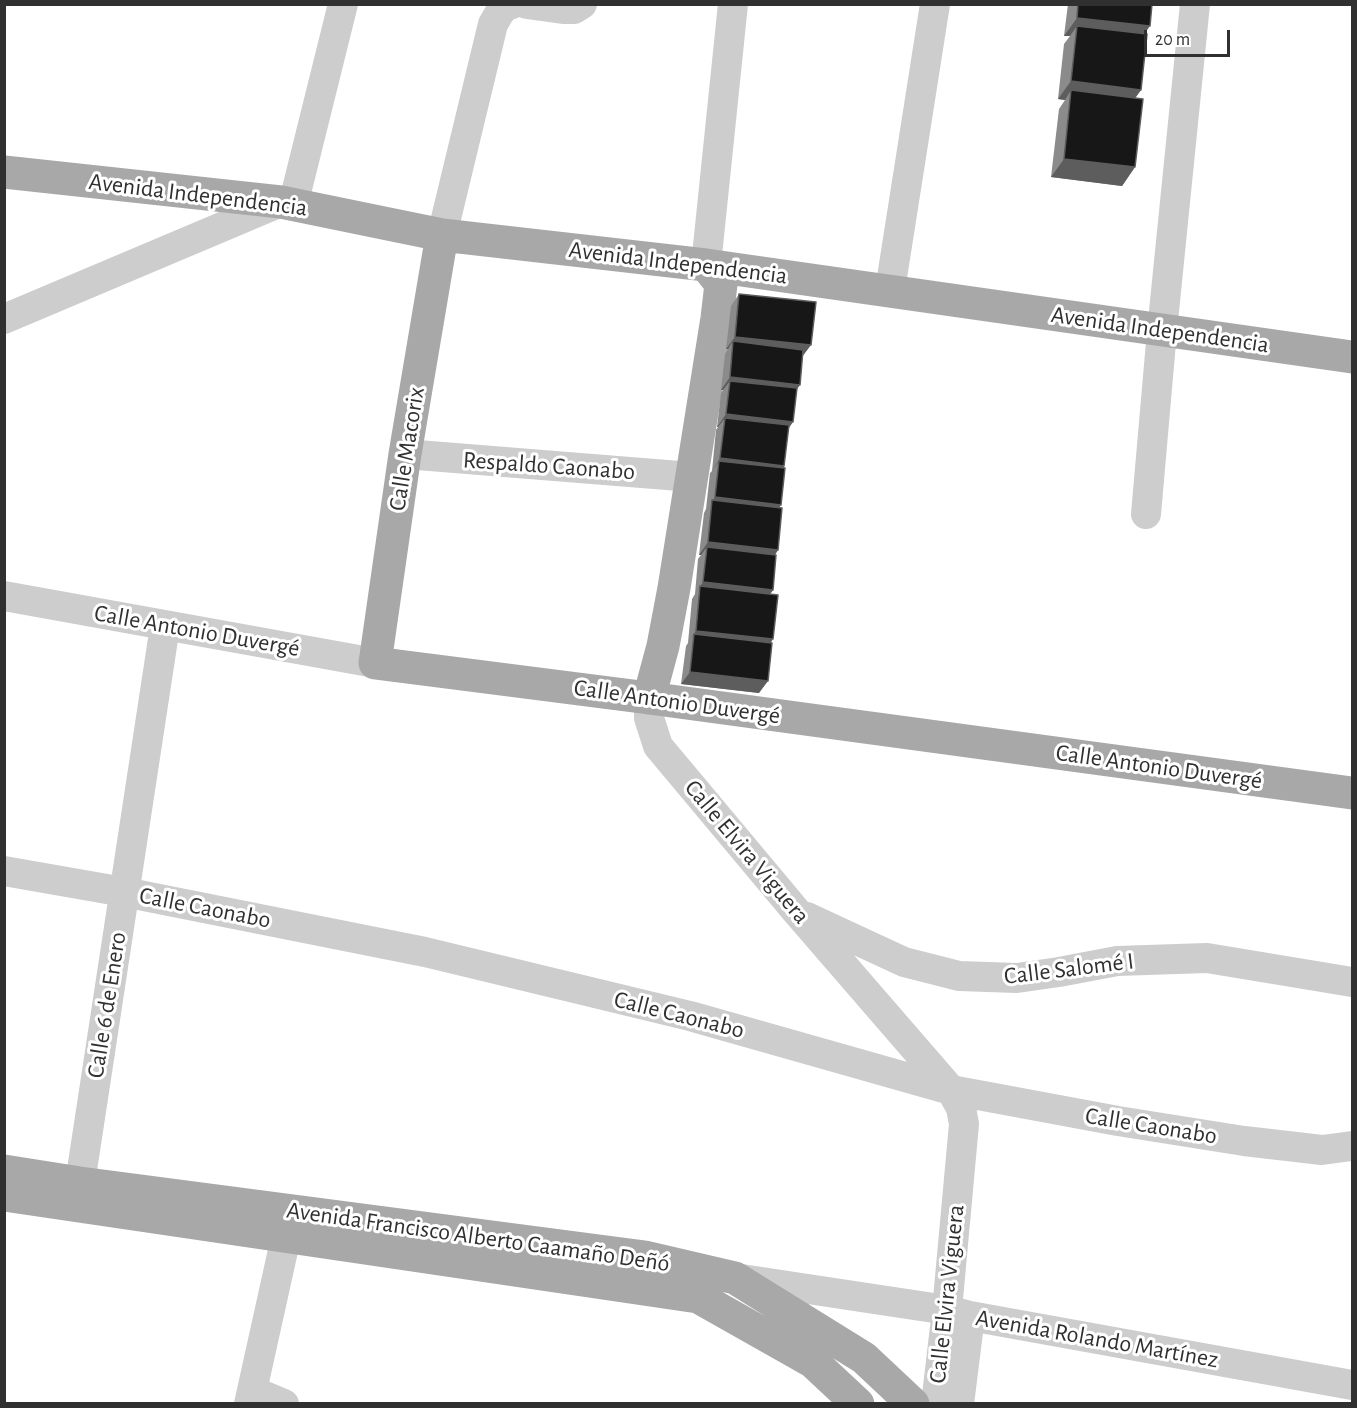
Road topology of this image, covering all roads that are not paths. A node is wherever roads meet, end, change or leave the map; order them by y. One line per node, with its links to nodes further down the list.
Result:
1 (344, 4): 9 (street)
2 (512, 4): 10 (street)
3 (527, 4): 4 (street)
4 (582, 4)
5 (733, 4): 11 (street)
6 (935, 4): 12 (street)
7 (1195, 4): 14 (street)
8 (4, 172): 9 (main road, Avenida Independencia)
9 (287, 203): 10 (main road, Avenida Independencia); 13 (street)
10 (442, 235): 11 (main road, Avenida Independencia); 16 (main road, Calle Macorix)
11 (706, 265): 12 (main road, Avenida Independencia); 17 (main road, Calle Elvira Viguera)
12 (890, 290): 14 (main road, Avenida Independencia)
13 (4, 319)
14 (1162, 331): 15 (main road, Avenida Independencia); 18 (street)
15 (1353, 357)
16 (405, 454): 17 (street, Respaldo Caonabo); 21 (main road, Calle Macorix)
17 (692, 477): 22 (main road, Calle Elvira Viguera)
18 (1146, 514)
19 (4, 596): 20 (street, Calle Antonio Duvergé)
20 (165, 626): 21 (street, Calle Antonio Duvergé); 25 (street, Calle 6 de Enero)
21 (375, 663): 22 (main road, Calle Antonio Duvergé)
22 (649, 698): 23 (main road, Calle Antonio Duvergé); 26 (street, Calle Elvira Viguera)
23 (1353, 793)
24 (4, 871): 25 (street, Calle Caonabo)
25 (124, 892): 28 (street, Calle Caonabo); 31 (street, Calle 6 de Enero)
26 (796, 911): 27 (street, Calle Salomé I); 28 (street, Calle Elvira Viguera)
27 (1353, 982)
28 (951, 1090): 29 (street, Calle Caonabo); 35 (street, Calle Elvira Viguera)
29 (1353, 1146)
30 (4, 1171): 31 (main road, Avenida Francisco Alberto Caamaño Deñó)
31 (80, 1194): 32 (main road, Avenida Francisco Alberto Caamaño Deñó); 33 (main road, Avenida Francisco Alberto Caamaño Deñó); 34 (main road, Avenida Francisco Alberto Caamaño Deñó)
32 (4, 1196)
33 (286, 1237): 37 (street); 39 (main road, Avenida Francisco Alberto Caamaño Deñó)
34 (735, 1278): 35 (street, Avenida Rolando Martínez); 40 (main road, Avenida Francisco Alberto Caamaño Deñó)
35 (958, 1313): 36 (street, Avenida Rolando Martínez); 41 (street, Calle Elvira Viguera); 42 (street, Calle Elvira Viguera)
36 (1353, 1385)
37 (251, 1397): 38 (street)
38 (284, 1404)
39 (858, 1404)
40 (913, 1404)
41 (936, 1404)
42 (959, 1404)

